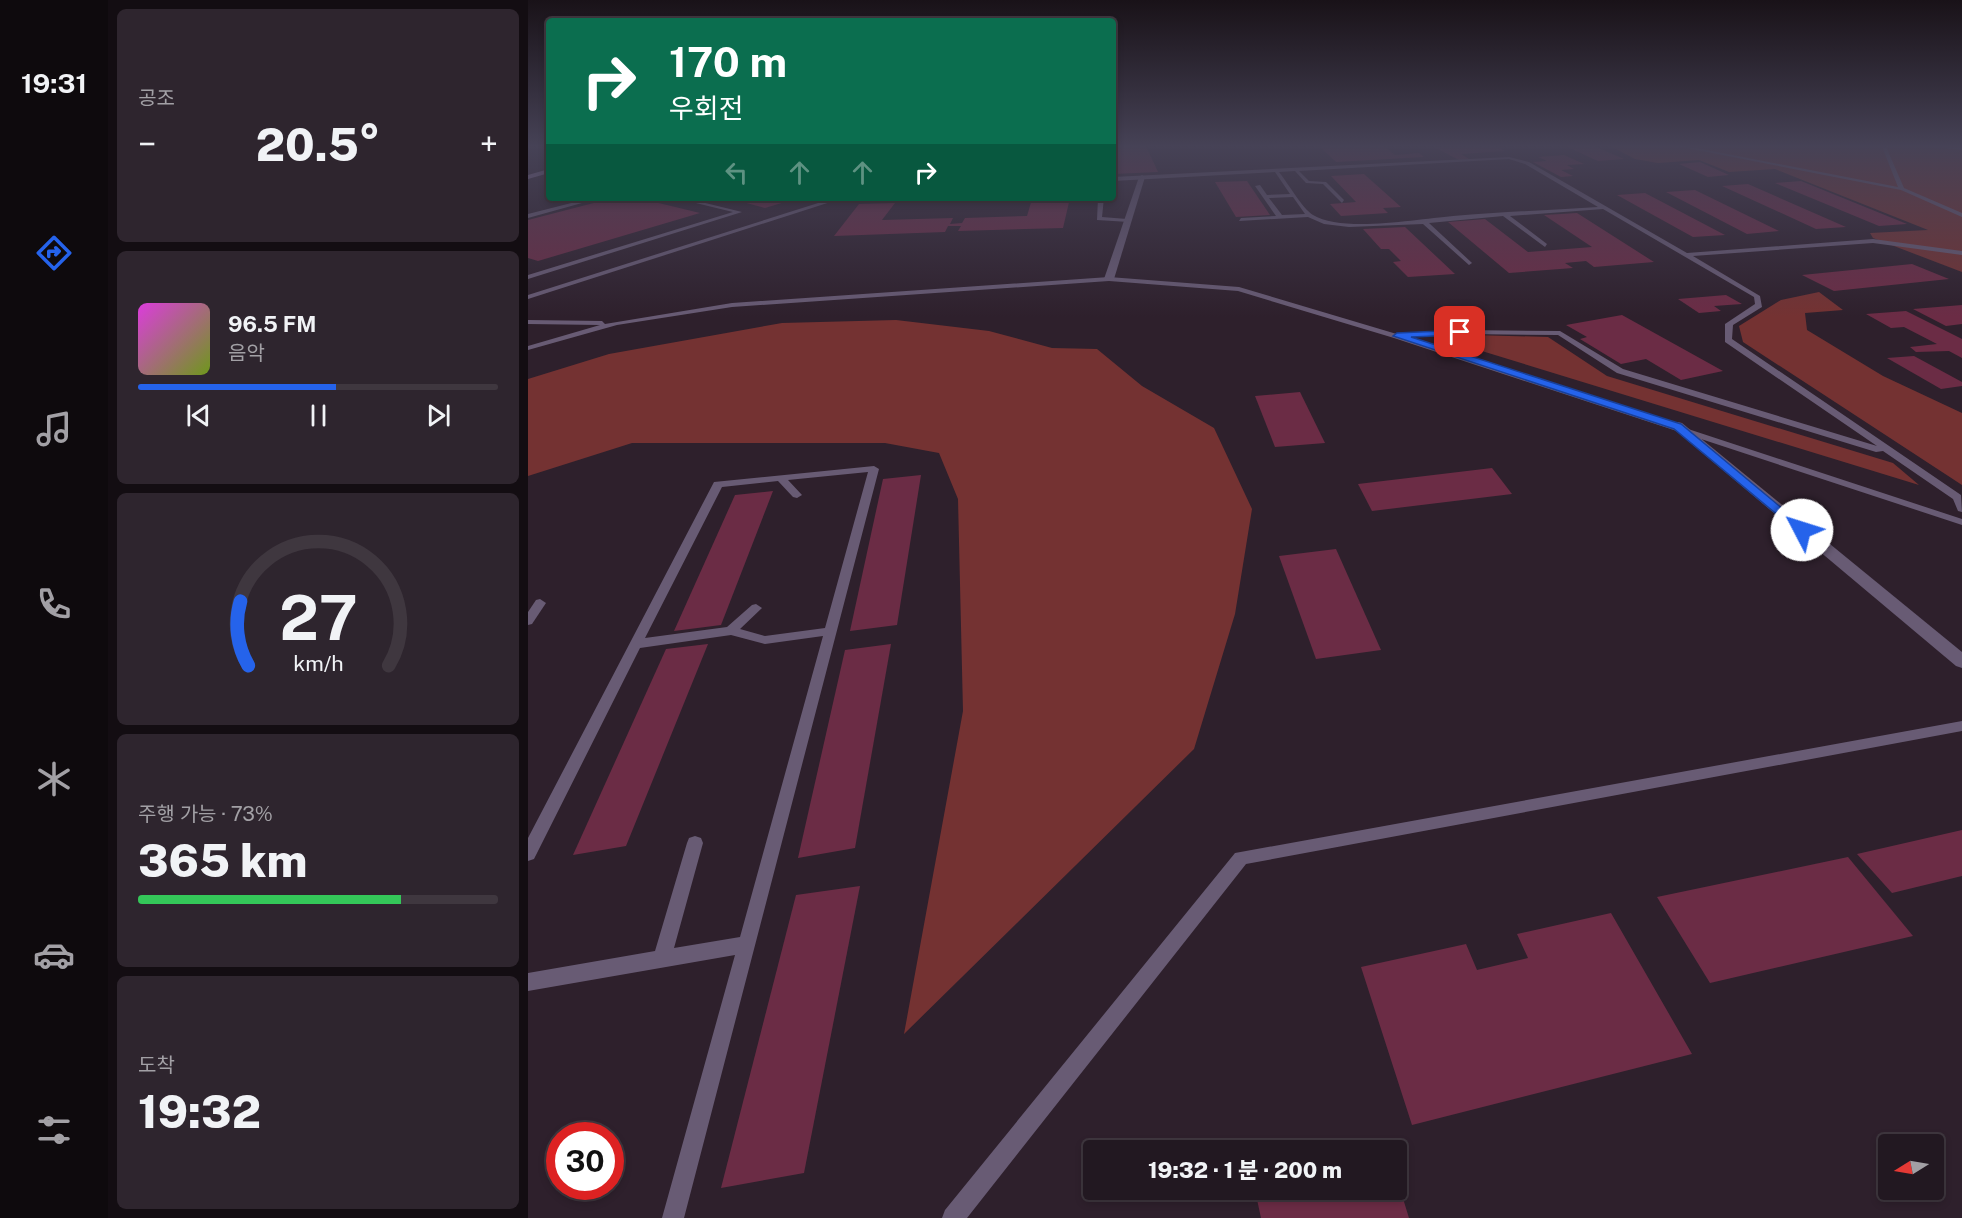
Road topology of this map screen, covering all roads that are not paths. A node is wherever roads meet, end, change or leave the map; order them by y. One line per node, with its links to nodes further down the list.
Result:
1 (578, 203): 14 (lane)
2 (699, 203): 23 (lane)
3 (825, 203): 25 (lane)
4 (1101, 203): 17 (lane)
5 (1133, 203): 17 (street)
6 (1270, 203): 15 (lane)
7 (1300, 203): 12 (lane)
8 (1593, 203): 10 (lane)
9 (1934, 203): 13 (lane)
10 (1602, 208): 11 (lane); 21 (lane)
11 (1504, 214): 18 (lane); 19 (lane)
12 (1310, 215): 15 (lane); 18 (lane)
13 (1962, 215)
14 (528, 216)
15 (1280, 217): 16 (lane)
16 (1241, 220)
17 (1127, 222): 24 (street)
18 (1424, 222): 22 (lane)
19 (1545, 245)
20 (1962, 253): 21 (lane)
21 (1686, 255): 31 (lane)
22 (1469, 263)
23 (528, 277)
24 (1109, 279): 27 (lane); 28 (lane)
25 (528, 297)
26 (528, 322): 27 (lane)
27 (616, 323): 29 (lane)
28 (1397, 336): 30 (lane); 31 (lane)
29 (528, 348)
30 (1678, 426): 35 (lane); 42 (street)
31 (1892, 453): 34 (lane)
32 (780, 478): 33 (lane); 40 (lane); 41 (lane)
33 (797, 495)
34 (1962, 510)
35 (1962, 522)
36 (540, 603): 38 (lane)
37 (756, 608): 39 (lane)
38 (528, 621)
39 (731, 631): 40 (lane); 41 (lane)
40 (831, 631): 46 (lane)
41 (636, 644): 45 (lane)
42 (1962, 662)
43 (1962, 726): 50 (lane)
44 (695, 843): 47 (lane)
45 (528, 854)
46 (747, 944): 47 (lane); 49 (lane)
47 (662, 959): 48 (lane)
48 (528, 982)
49 (673, 1218)
50 (953, 1218)

